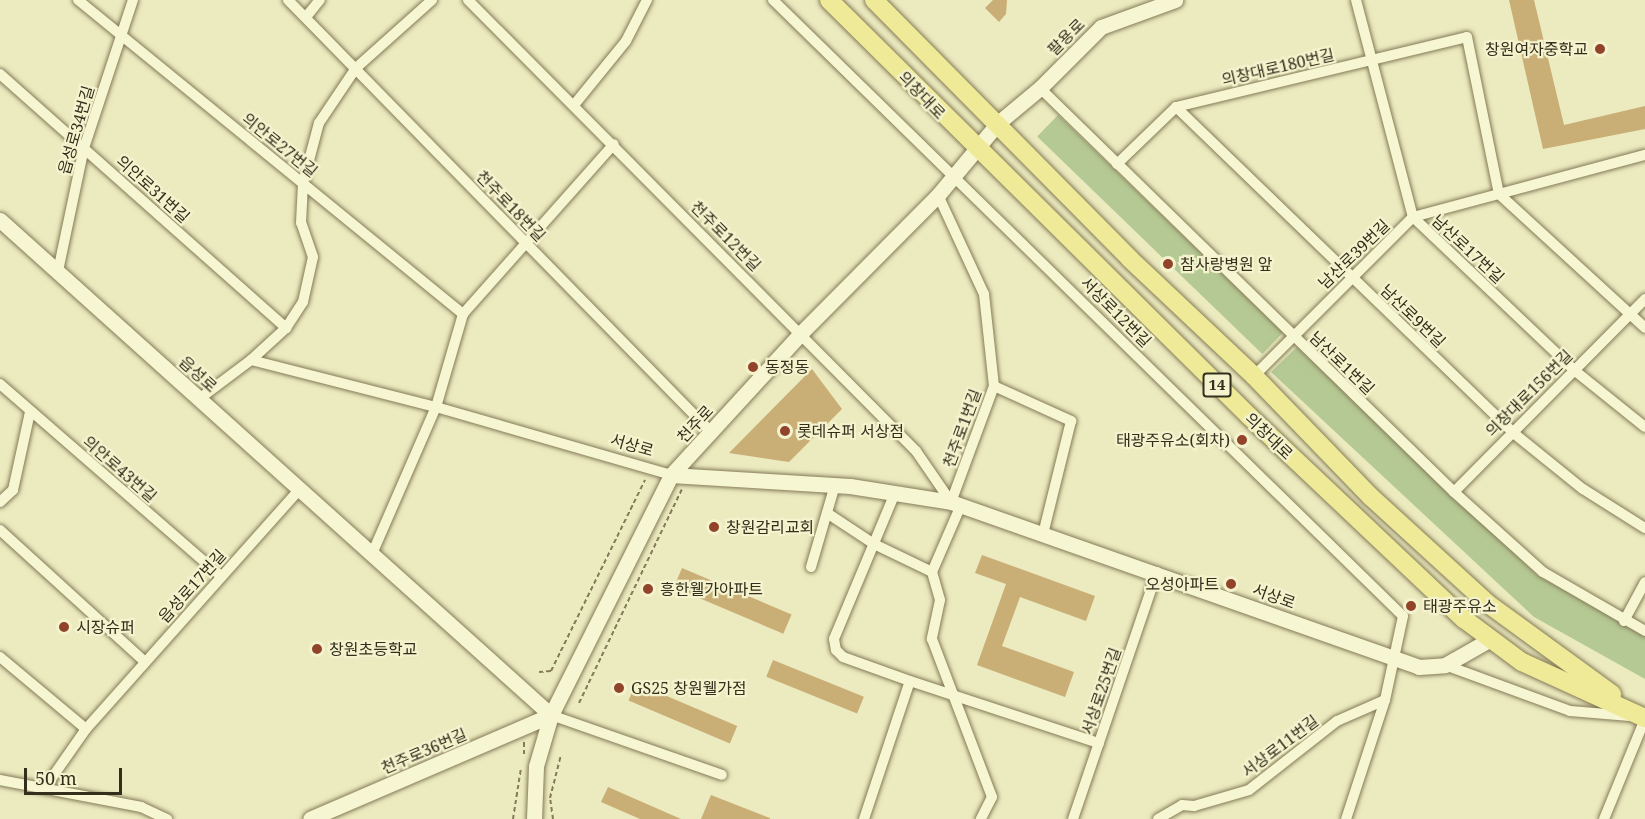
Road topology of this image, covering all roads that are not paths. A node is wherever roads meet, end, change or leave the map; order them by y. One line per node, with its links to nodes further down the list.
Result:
1 (78, 0): 14 (street, 의안로27번길)
2 (133, 0): 14 (street, 읍성로34번길)
3 (288, 0): 13 (street, 천주로18번길)
4 (320, 0): 13 (street)
5 (432, 0): 16 (street)
6 (468, 0): 19 (street, 천주로12번길)
7 (647, 0): 19 (street)
8 (773, 0): 27 (street, 서상로12번길)
9 (829, 0): 24 (main road, 의창대로 / 14)
10 (874, 0): 21 (main road, 의창대로 / 14)
11 (1175, 0): 18 (main road, 팔용로)
12 (1356, 0): 15 (street, 남산로17번길)
13 (306, 17): 16 (street, 천주로18번길)
14 (120, 38): 23 (street, 읍성로34번길); 28 (street, 의안로27번길)
15 (1372, 60): 20 (street, 의창대로180번길); 29 (street, 의창대로180번길); 31 (street, 남산로17번길)
16 (356, 68): 28 (street); 33 (street, 천주로18번길)
17 (0, 74): 23 (street, 의안로31번길)
18 (1040, 88): 21 (main road, 팔용로); 26 (street, 남산로1번길)
19 (574, 105): 22 (street, 천주로12번길)
20 (1176, 107): 26 (street); 35 (street, 남산로9번길)
21 (998, 123): 24 (main road, 천주로); 45 (main road, 의창대로 / 14)
22 (614, 144): 33 (street); 41 (street, 천주로12번길)
23 (84, 148): 34 (street, 읍성로34번길); 39 (street, 의안로31번길)
24 (974, 148): 27 (main road, 천주로); 74 (main road, 의창대로 / 14)
25 (1645, 155): 29 (street, 남산로39번길)
26 (1116, 164): 42 (street, 남산로1번길)
27 (953, 173): 30 (main road, 천주로); 76 (street, 서상로12번길)
28 (303, 183): 37 (street, 의안로27번길); 39 (street)
29 (1499, 194): 31 (street, 남산로39번길); 38 (street)
30 (938, 195): 41 (main road, 천주로); 47 (street, 천주로1번길)
31 (1413, 217): 35 (street, 남산로39번길); 44 (street, 남산로17번길)
32 (0, 220): 34 (main road, 읍성로)
33 (526, 244): 37 (street); 53 (street, 천주로18번길)
34 (58, 271): 48 (main road, 읍성로)
35 (1352, 278): 42 (street, 남산로39번길); 52 (street, 남산로9번길)
36 (1645, 299): 38 (street, 의창대로156번길)
37 (463, 315): 49 (street)
38 (1627, 315): 40 (street); 44 (street, 의창대로156번길)
39 (286, 328): 43 (street)
40 (1645, 328)
41 (801, 333): 53 (main road, 천주로); 60 (street, 천주로12번길)
42 (1291, 335): 45 (street, 남산로39번길); 57 (street, 남산로1번길)
43 (251, 360): 48 (street); 49 (street, 서상로)
44 (1574, 370): 51 (street, 남산로17번길); 52 (street, 의창대로156번길)
45 (1254, 376): 83 (main road, 의창대로 / 14)
46 (0, 384): 50 (street, 의안로43번길)
47 (994, 386): 60 (street, 천주로1번길); 64 (street)
48 (199, 399): 56 (main road, 읍성로)
49 (436, 407): 54 (street, 서상로); 66 (street)
50 (30, 412): 59 (street); 70 (street, 의안로43번길)
51 (1645, 427)
52 (1511, 431): 57 (street, 의창대로156번길); 62 (street, 남산로9번길)
53 (712, 433): 54 (main road, 천주로)
54 (671, 475): 55 (main road, 서상로); 82 (main road, 천주로)
55 (835, 485): 58 (main road, 서상로); 61 (street)
56 (299, 490): 66 (main road, 읍성로); 70 (street, 읍성로17번길)
57 (1454, 492): 72 (street, 남산로1번길)
58 (895, 493): 60 (main road, 서상로); 65 (street)
59 (0, 502)
60 (956, 504): 64 (main road, 서상로); 68 (street, 천주로1번길)
61 (827, 513): 65 (street); 67 (street)
62 (1645, 528)
63 (0, 530): 77 (street)
64 (1043, 534): 69 (main road, 서상로)
65 (874, 544): 68 (street); 79 (street)
66 (372, 554): 82 (main road, 읍성로)
67 (811, 567)
68 (932, 572): 80 (street)
69 (1157, 572): 76 (main road, 서상로); 85 (street, 서상로25번길)
70 (221, 576): 77 (street, 읍성로17번길)
71 (1645, 582): 72 (street)
72 (1624, 621): 73 (street, 남산로1번길)
73 (1645, 631)
74 (1489, 640): 78 (main road, 서상로); 83 (main road, 의창대로 / 14)
75 (0, 657): 84 (street)
76 (1396, 660): 78 (main road, 서상로); 81 (street)
77 (145, 662): 84 (street, 읍성로17번길)
78 (1445, 665): 83 (street)
79 (910, 681): 80 (street); 93 (street)
80 (953, 695): 85 (street); 94 (street)
81 (1385, 700): 89 (street, 서상로11번길); 98 (street)
82 (551, 715): 86 (street); 91 (main road, 천주로36번길); 92 (main road, 천주로)
83 (1645, 718): 99 (street)
84 (86, 729): 88 (street, 읍성로17번길)
85 (1100, 743): 95 (street, 서상로25번길)
86 (722, 775)
87 (0, 780): 88 (street)
88 (44, 789): 90 (street)
89 (1194, 806): 96 (street, 서상로11번길); 97 (street)
90 (167, 819)
91 (310, 819)
92 (534, 819)
93 (864, 819)
94 (981, 819)
95 (1073, 819)
96 (1158, 819)
97 (1192, 819)
98 (1346, 819)
99 (1604, 819)

